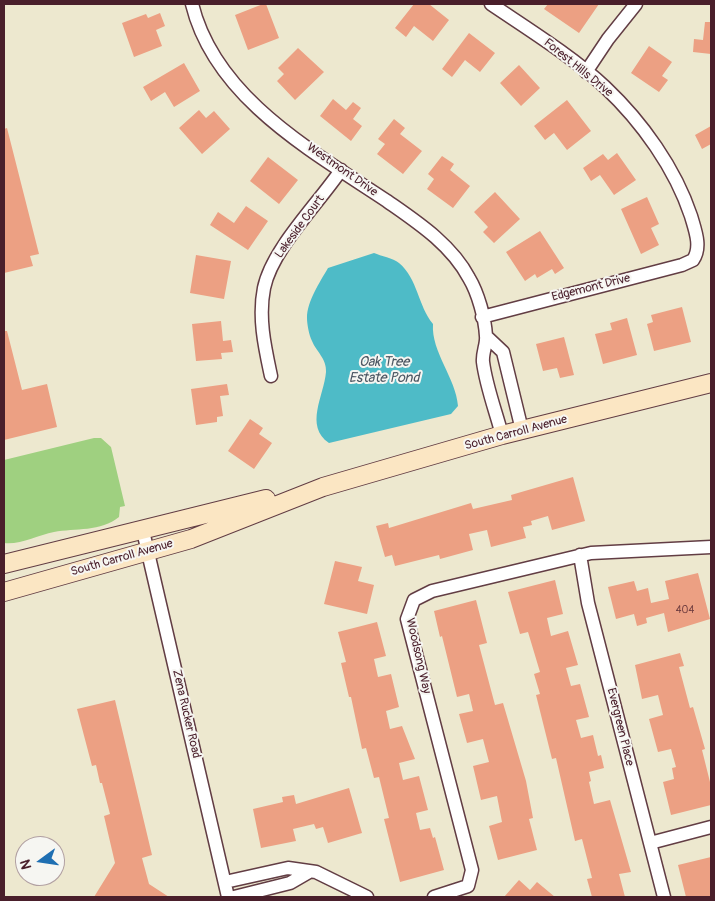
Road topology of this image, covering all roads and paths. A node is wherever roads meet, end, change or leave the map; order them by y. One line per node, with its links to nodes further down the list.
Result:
1 (192, 4): 5 (street, Westmont Drive)
2 (491, 4): 4 (street, Forest Hills Drive)
3 (636, 4): 4 (street)
4 (586, 72): 6 (street, Forest Hills Drive)
5 (341, 170): 7 (street, Westmont Drive); 9 (street, Lakeside Court)
6 (697, 255): 7 (street, Edgemont Drive)
7 (482, 317): 8 (street, Westmont Drive)
8 (486, 336): 11 (street); 12 (street, Westmont Drive)
9 (271, 376)
10 (711, 383): 11 (main road, South Carroll Avenue)
11 (522, 430): 12 (main road, South Carroll Avenue)
12 (502, 435): 13 (main road, South Carroll Avenue)
13 (323, 487): 14 (main road, South Carroll Avenue); 16 (main road, South Carroll Avenue)
14 (143, 531): 16 (street, Zena Rucker Road); 17 (main road, South Carroll Avenue)
15 (711, 547): 18 (street, Woodsong Way)
16 (147, 551): 21 (main road, South Carroll Avenue); 25 (street, Zena Rucker Road)
17 (53, 553): 19 (main road, South Carroll Avenue); 20 (main road)
18 (580, 555): 23 (street, Evergreen Place); 29 (street, Woodsong Way)
19 (4, 564)
20 (4, 571)
21 (4, 592)
22 (711, 827): 23 (street)
23 (650, 843): 30 (street, Evergreen Place)
24 (309, 872): 25 (street); 27 (street); 28 (street)
25 (224, 882): 26 (street, Zena Rucker Road)
26 (228, 897)
27 (234, 897)
28 (367, 897)
29 (434, 897)
30 (664, 897)

